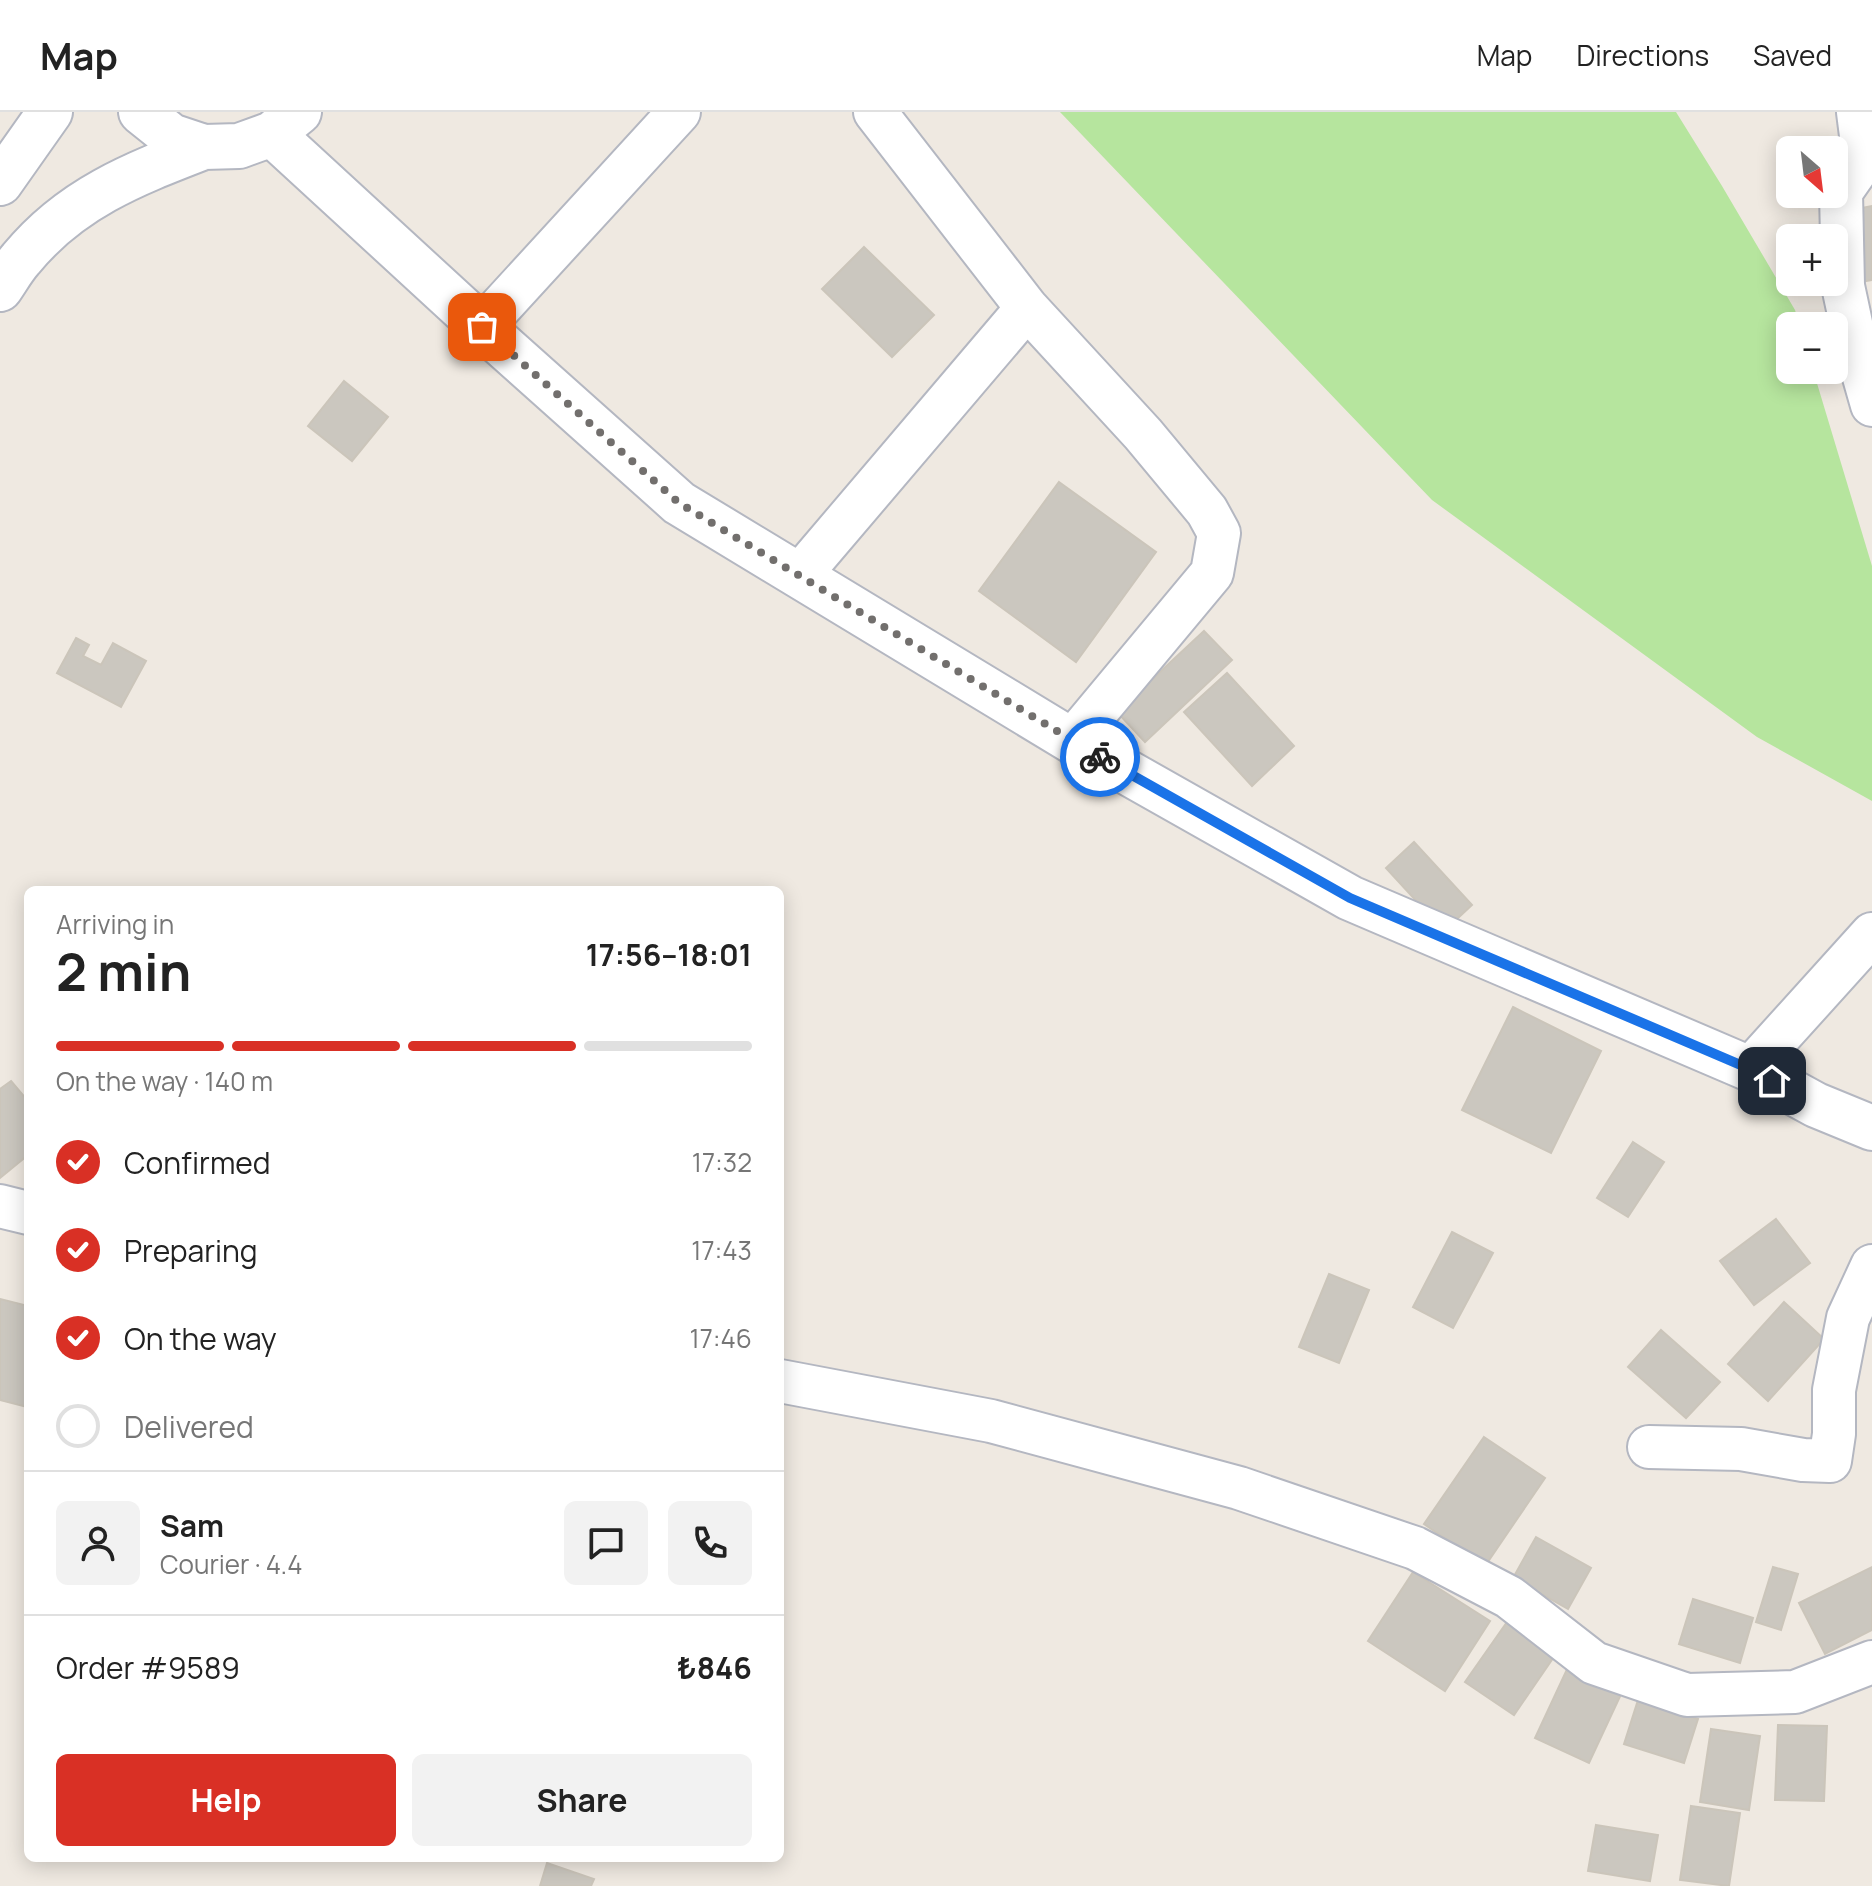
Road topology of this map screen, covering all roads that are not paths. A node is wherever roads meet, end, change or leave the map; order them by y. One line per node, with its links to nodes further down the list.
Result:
1 (50, 112): 9 (street)
2 (141, 112): 7 (street)
3 (679, 112): 12 (street)
4 (875, 112): 11 (street)
5 (1858, 112): 8 (street)
6 (285, 123): 7 (street); 12 (street)
7 (204, 147): 10 (street)
8 (1868, 158): 13 (street)
9 (0, 183)
10 (0, 289)
11 (1027, 308): 14 (street); 15 (street)
12 (482, 327): 14 (street)
13 (1872, 405)
14 (799, 576): 15 (street)
15 (1072, 741): 17 (street)
16 (1872, 934): 17 (street)
17 (1750, 1069): 18 (street)
18 (1872, 1128)
19 (0, 1206): 20 (street)
20 (24, 1212)
21 (1872, 1266): 23 (street)
22 (784, 1382): 24 (street)
23 (1649, 1447)
24 (1872, 1662)

